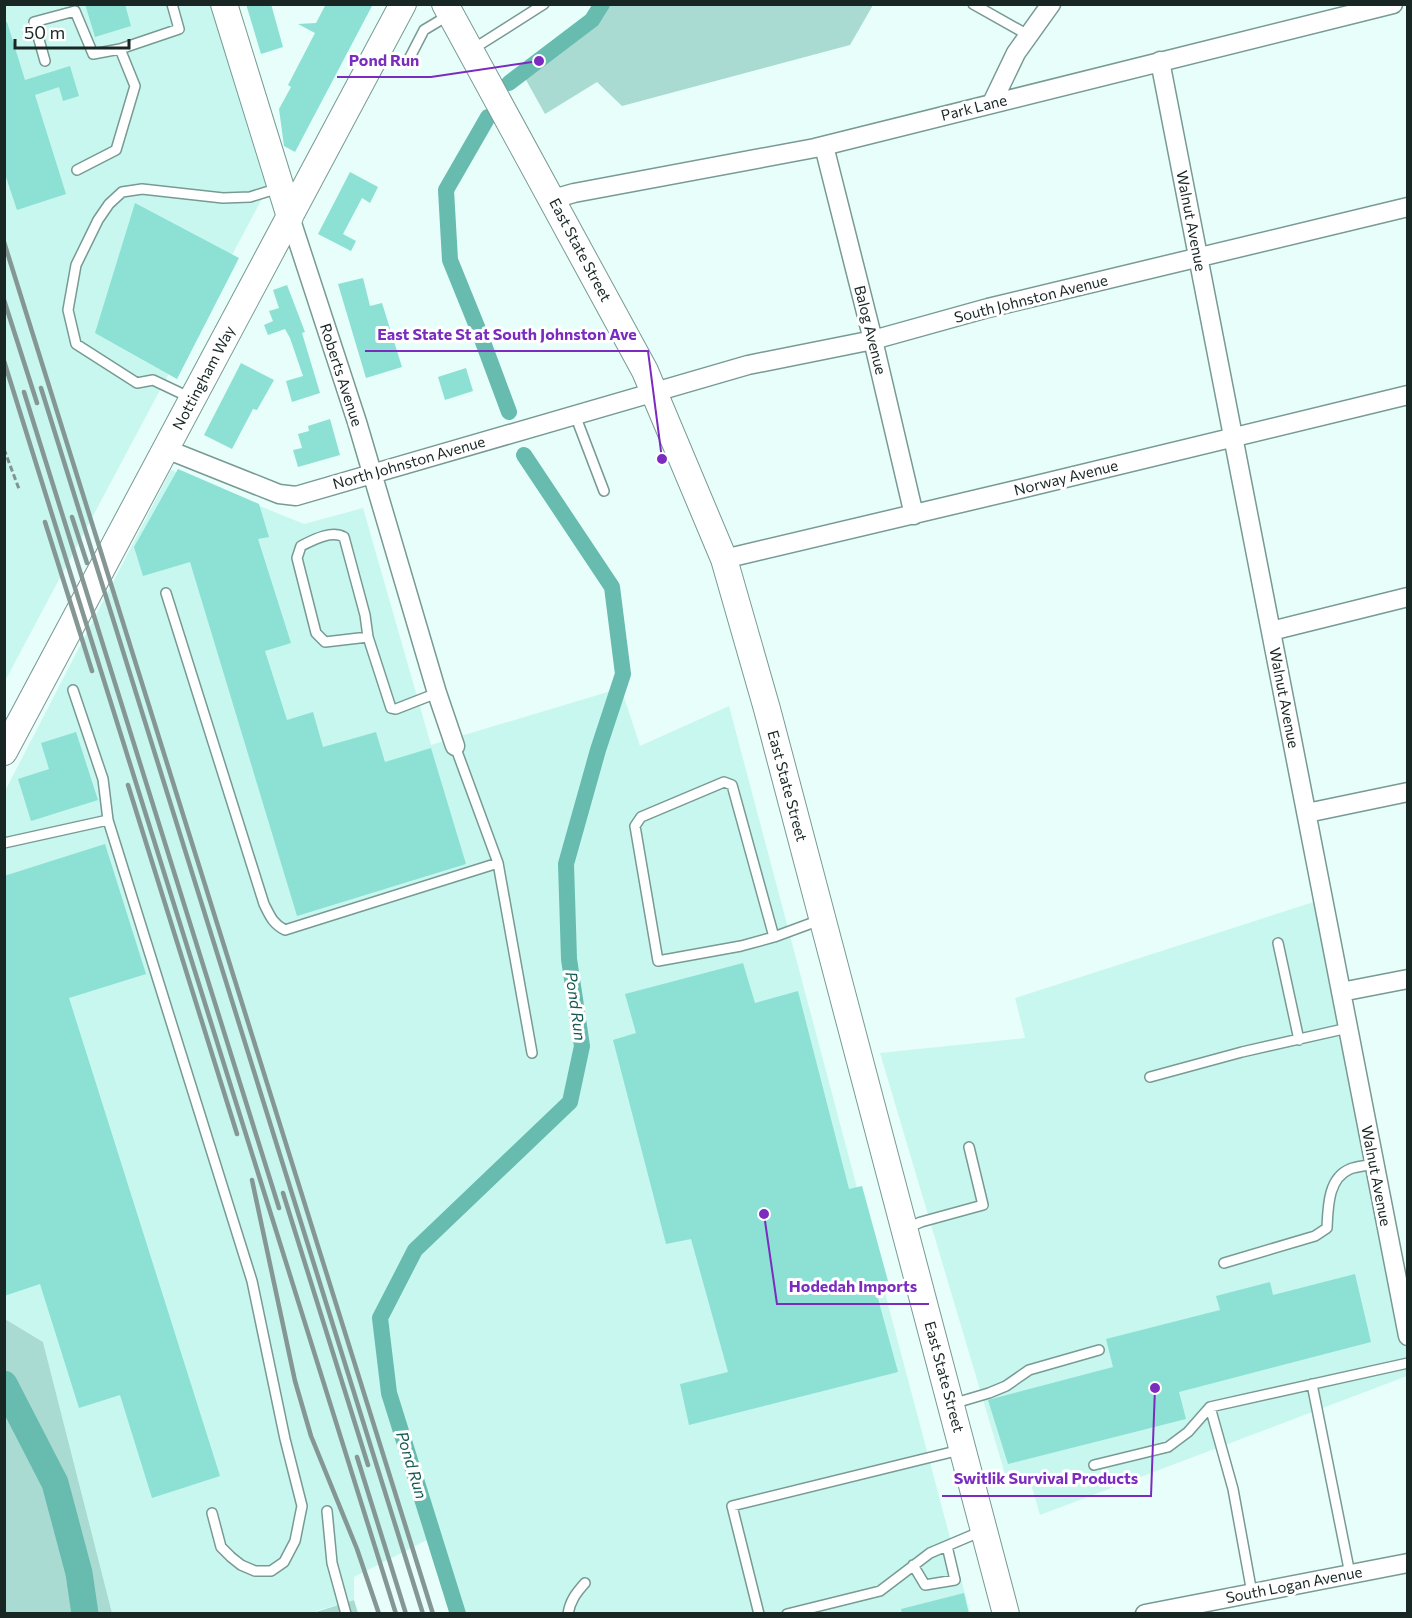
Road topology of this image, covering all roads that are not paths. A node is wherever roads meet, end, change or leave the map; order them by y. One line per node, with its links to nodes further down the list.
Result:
1 (172, 4): 10 (lane)
2 (224, 4): 18 (street, Roberts Avenue)
3 (403, 4): 21 (street, Nottingham Way)
4 (544, 4): 11 (lane)
5 (973, 4): 9 (lane)
6 (1051, 4): 9 (street)
7 (1393, 4): 13 (street, Park Lane)
8 (448, 9): 11 (street, East State Street); 14 (lane)
9 (1028, 35): 15 (street)
10 (120, 49): 12 (lane); 17 (lane)
11 (471, 51): 19 (street, East State Street)
12 (45, 61)
13 (1160, 61): 15 (street, Park Lane); 22 (street, Walnut Avenue)
14 (407, 63)
15 (992, 104): 16 (street, Park Lane)
16 (824, 146): 19 (street, Park Lane); 23 (street, Balog Avenue)
17 (77, 170)
18 (281, 187): 21 (street, Roberts Avenue); 26 (lane)
19 (553, 199): 24 (street, East State Street)
20 (1407, 207): 22 (street, South Johnston Avenue)
21 (290, 217): 26 (street, Nottingham Way); 30 (street, Roberts Avenue)
22 (1198, 258): 23 (street, South Johnston Avenue); 28 (street, Walnut Avenue)
23 (873, 340): 24 (street, South Johnston Avenue); 32 (street, Balog Avenue)
24 (654, 391): 27 (street, North Johnston Avenue); 33 (street, East State Street)
25 (1407, 395): 28 (street, Norway Avenue)
26 (193, 399): 29 (street, Nottingham Way)
27 (575, 415): 30 (street, North Johnston Avenue); 31 (lane)
28 (1233, 437): 32 (street, Norway Avenue); 36 (street, Walnut Avenue)
29 (166, 449): 30 (street, North Johnston Avenue); 41 (street, Nottingham Way)
30 (373, 474): 39 (street, Roberts Avenue)
31 (604, 491)
32 (914, 514): 33 (street, Norway Avenue)
33 (723, 559): 47 (street, East State Street)
34 (166, 593): 46 (lane)
35 (1407, 597): 36 (street)
36 (1271, 631): 43 (street, Walnut Avenue)
37 (368, 634): 37 (lane); 39 (lane)
38 (73, 690): 44 (lane)
39 (437, 693): 40 (street, Roberts Avenue)
40 (455, 746): 46 (lane)
41 (4, 752)
42 (1407, 792): 43 (street)
43 (1307, 813): 51 (street, Walnut Avenue)
44 (108, 820): 45 (lane); 69 (lane)
45 (4, 843)
46 (498, 863): 54 (lane)
47 (822, 920): 48 (lane); 58 (street, East State Street)
48 (774, 937): 48 (lane)
49 (1278, 944): 53 (lane)
50 (1407, 979): 51 (street)
51 (1341, 992): 52 (street, Walnut Avenue)
52 (1348, 1028): 53 (lane); 57 (street, Walnut Avenue)
53 (1299, 1040): 55 (lane)
54 (532, 1053)
55 (1150, 1077)
56 (969, 1147): 58 (lane)
57 (1374, 1164): 59 (lane); 60 (street, Walnut Avenue)
58 (905, 1229): 64 (street, East State Street)
59 (1224, 1263)
60 (1407, 1336)
61 (1099, 1350): 64 (lane)
62 (1407, 1363): 63 (lane)
63 (1312, 1384): 65 (lane); 74 (lane)
64 (951, 1404): 66 (street, East State Street)
65 (1210, 1407): 67 (lane); 76 (lane)
66 (963, 1450): 70 (street, East State Street); 79 (lane)
67 (1094, 1465)
68 (327, 1511): 77 (lane)
69 (212, 1513)
70 (984, 1530): 71 (lane); 81 (street, East State Street)
71 (947, 1546): 73 (lane); 73 (lane)
72 (1407, 1563): 74 (street, South Logan Avenue)
73 (913, 1565): 80 (lane)
74 (1350, 1574): 76 (street, South Logan Avenue)
75 (585, 1583): 78 (lane)
76 (1252, 1593): 82 (street, South Logan Avenue)
77 (346, 1614)
78 (568, 1614)
79 (759, 1614)
80 (787, 1614)
81 (1006, 1614)
82 (1145, 1614)

